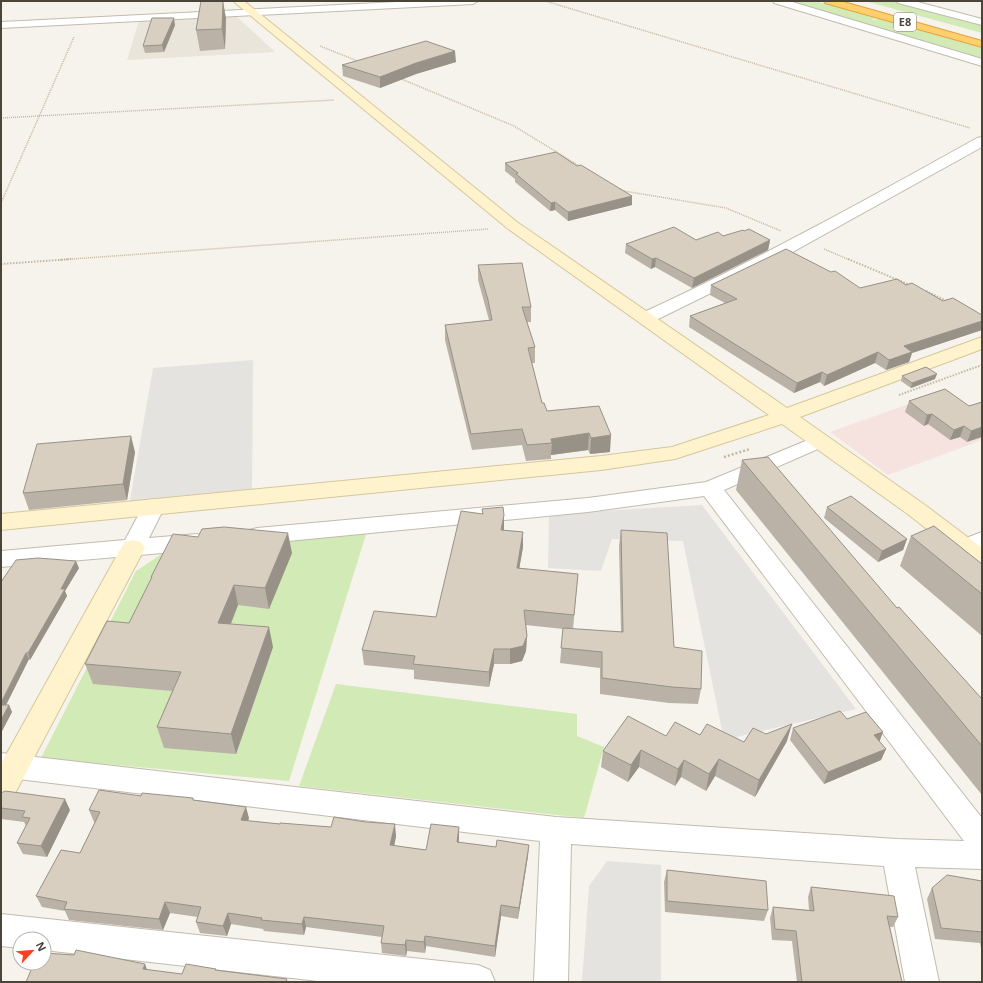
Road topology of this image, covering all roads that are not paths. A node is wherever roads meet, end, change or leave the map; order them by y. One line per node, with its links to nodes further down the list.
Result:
1 (238, 1): 7 (street)
2 (473, 1): 7 (street)
3 (778, 1): 12 (street)
4 (829, 1): 11 (highway, E8)
5 (851, 1): 10 (highway, E8)
6 (902, 1): 8 (street)
7 (253, 14): 9 (street); 14 (street)
8 (982, 22)
9 (1, 25)
10 (982, 37)
11 (982, 44)
12 (982, 63)
13 (978, 135): 14 (street)
14 (646, 318): 16 (street)
15 (982, 343): 16 (street)
16 (785, 416): 17 (street); 19 (street)
17 (820, 441): 18 (street); 22 (street)
18 (710, 488): 21 (street); 27 (street)
19 (154, 506): 20 (street); 21 (street)
20 (1, 522)
21 (133, 548): 23 (street); 24 (street)
22 (977, 549)
23 (1, 559)
24 (8, 766): 25 (street); 26 (street)
25 (1, 792)
26 (556, 830): 28 (street); 32 (street)
27 (982, 841)
28 (897, 853): 29 (street); 33 (street)
29 (982, 855)
30 (1, 930): 31 (street)
31 (478, 982)
32 (551, 982)
33 (922, 982)

